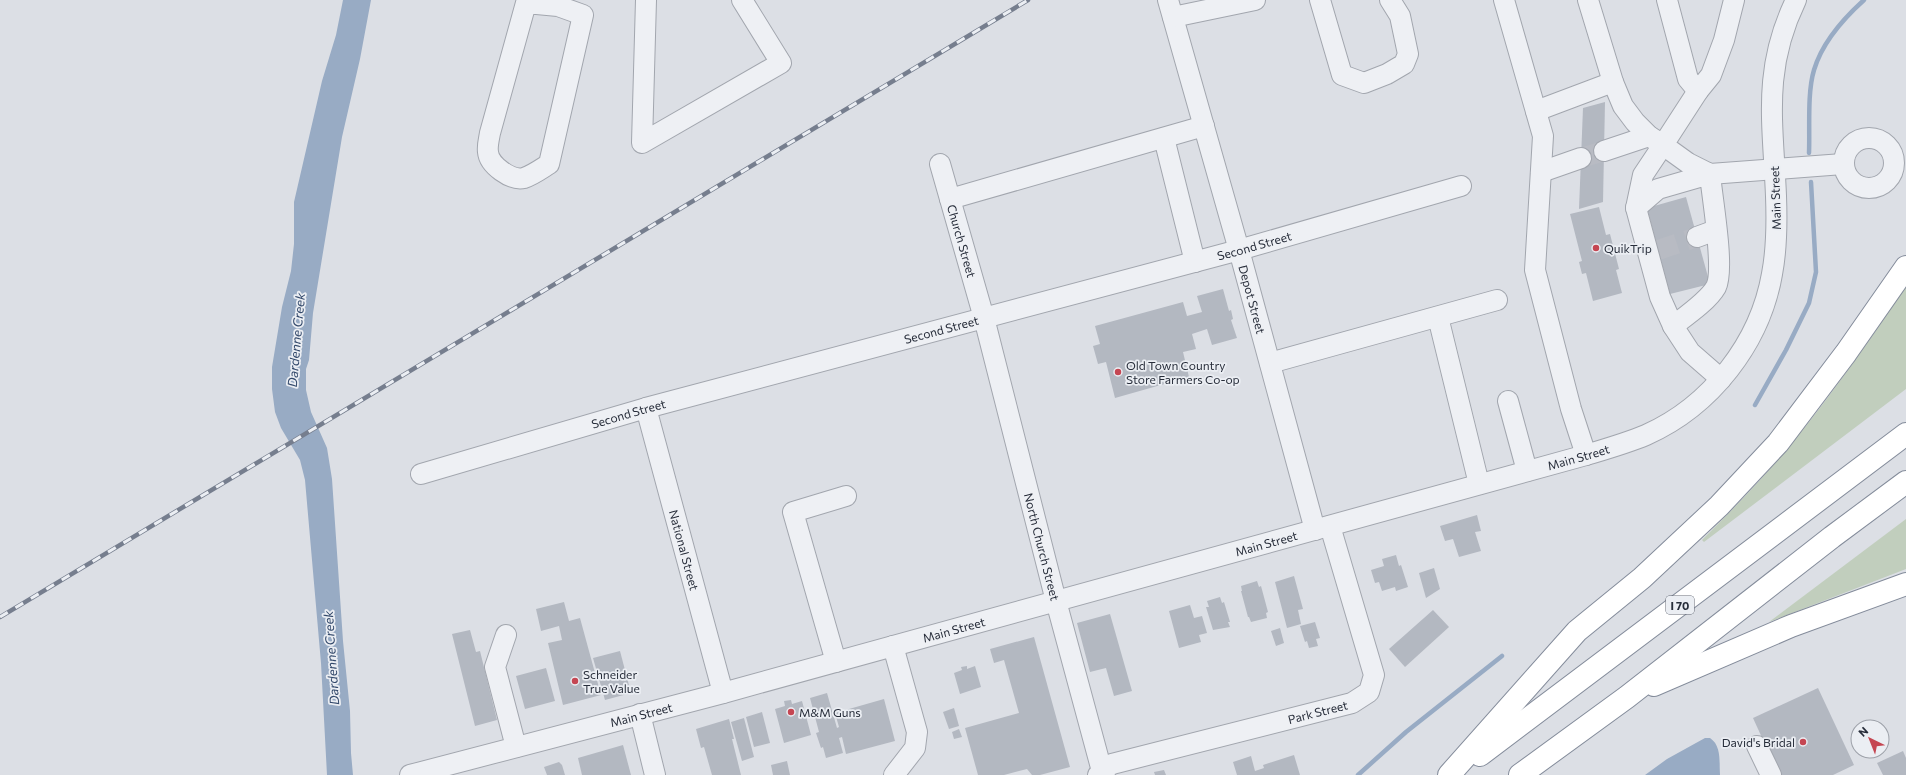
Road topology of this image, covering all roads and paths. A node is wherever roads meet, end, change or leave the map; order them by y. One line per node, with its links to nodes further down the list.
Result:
1 (646, 0): 2 (street)
2 (742, 0)
3 (1255, 0): 12 (street)
4 (1320, 0): 5 (street)
5 (1390, 0)
6 (1504, 0): 15 (street)
7 (1588, 0): 13 (street)
8 (1667, 0): 14 (street)
9 (1734, 0): 14 (street)
10 (1796, 0): 23 (street, Main Street)
11 (559, 3): 11 (street)
12 (1171, 9): 16 (street, Depot Street)
13 (1613, 82): 15 (street); 18 (street)
14 (1698, 91): 18 (street)
15 (1536, 111): 24 (street)
16 (1204, 126): 17 (street); 31 (street, Depot Street)
17 (1164, 138): 27 (street); 32 (street)
18 (1656, 141): 19 (street); 25 (street); 28 (street)
19 (1604, 151)
20 (1581, 158): 24 (street)
21 (940, 164): 27 (street, Church Street)
22 (1843, 164): 23 (street)
23 (1774, 169): 25 (street); 39 (street, Main Street)
24 (1541, 172): 43 (street)
25 (1710, 174): 28 (street); 29 (street)
26 (1461, 186): 31 (street, Second Street)
27 (950, 199): 36 (street, Church Street)
28 (1636, 208): 37 (street)
29 (1716, 230): 30 (street); 37 (street)
30 (1697, 237)
31 (1240, 250): 32 (street, Second Street); 38 (street, Depot Street)
32 (1195, 262): 36 (street, Second Street)
33 (1906, 267): 65 (highway)
34 (1497, 300): 35 (street)
35 (1438, 317): 38 (street); 47 (street)
36 (984, 318): 41 (street, Second Street); 51 (street, North Church Street)
37 (1673, 326): 39 (street)
38 (1270, 363): 49 (street, Depot Street)
39 (1721, 379): 43 (street, Main Street)
40 (1508, 401): 44 (street)
41 (646, 408): 45 (street, Second Street); 55 (street, National Street)
42 (1906, 434): 66 (highway, I 70)
43 (1586, 455): 44 (street, Main Street)
44 (1527, 471): 47 (street, Main Street)
45 (422, 474)
46 (1906, 482): 56 (highway)
47 (1479, 484): 49 (street, Main Street)
48 (846, 496): 54 (street)
49 (1323, 528): 51 (street, Main Street); 61 (street, Park Street)
50 (1906, 584): 56 (highway)
51 (1056, 601): 53 (street, Main Street); 61 (street, North Church Street)
52 (506, 635): 59 (street)
53 (893, 646): 54 (street, Main Street); 64 (street)
54 (836, 662): 55 (street, Main Street)
55 (723, 693): 57 (street, Main Street)
56 (1627, 697): 67 (highway)
57 (640, 714): 59 (street, Main Street); 63 (street)
58 (1757, 746): 68 (street)
59 (516, 747): 60 (street, Main Street)
60 (474, 767): 62 (street, Main Street)
61 (1101, 774)
62 (410, 775)
63 (655, 775)
64 (894, 775)
65 (1449, 775)
66 (1453, 775)
67 (1520, 775)
68 (1771, 775)

